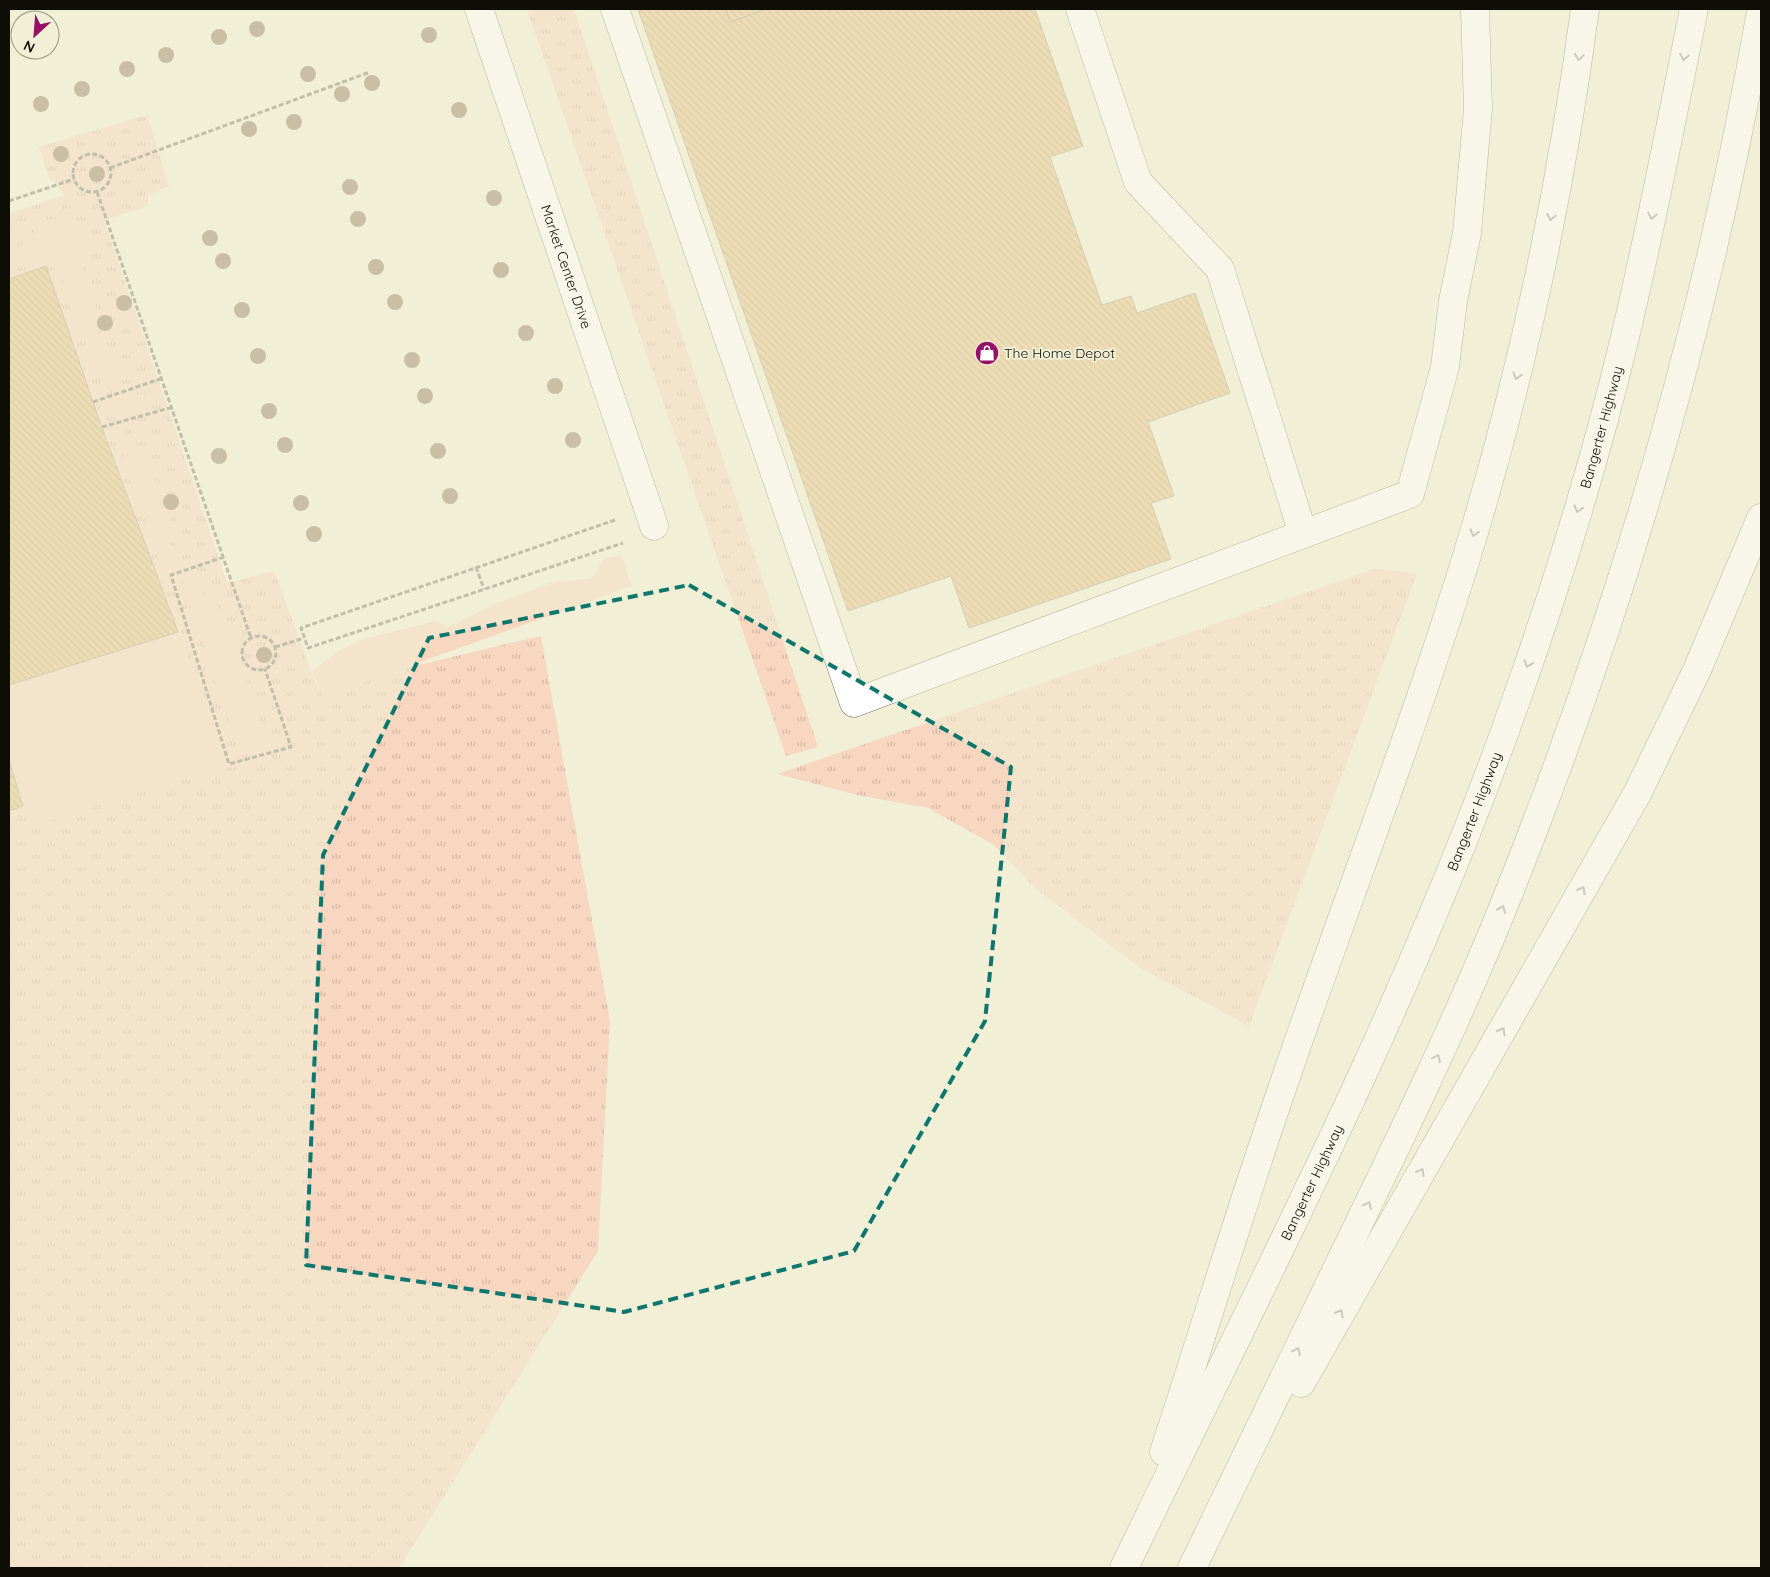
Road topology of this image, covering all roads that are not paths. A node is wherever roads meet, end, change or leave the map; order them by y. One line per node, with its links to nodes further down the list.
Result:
1 (479, 9): 9 (main road, Market Center Drive)
2 (615, 9): 10 (main road)
3 (1080, 9): 10 (main road)
4 (1475, 9): 10 (main road)
5 (1585, 9): 11 (main road, one-way to 11)
6 (1694, 9): 11 (main road, Bangerter Highway, one-way to 11)
7 (1761, 11): 12 (main road, one-way to 7)
8 (1761, 518): 12 (main road, one-way to 8)
9 (654, 526)
10 (1303, 534)
11 (1128, 1559)
12 (1193, 1568)

